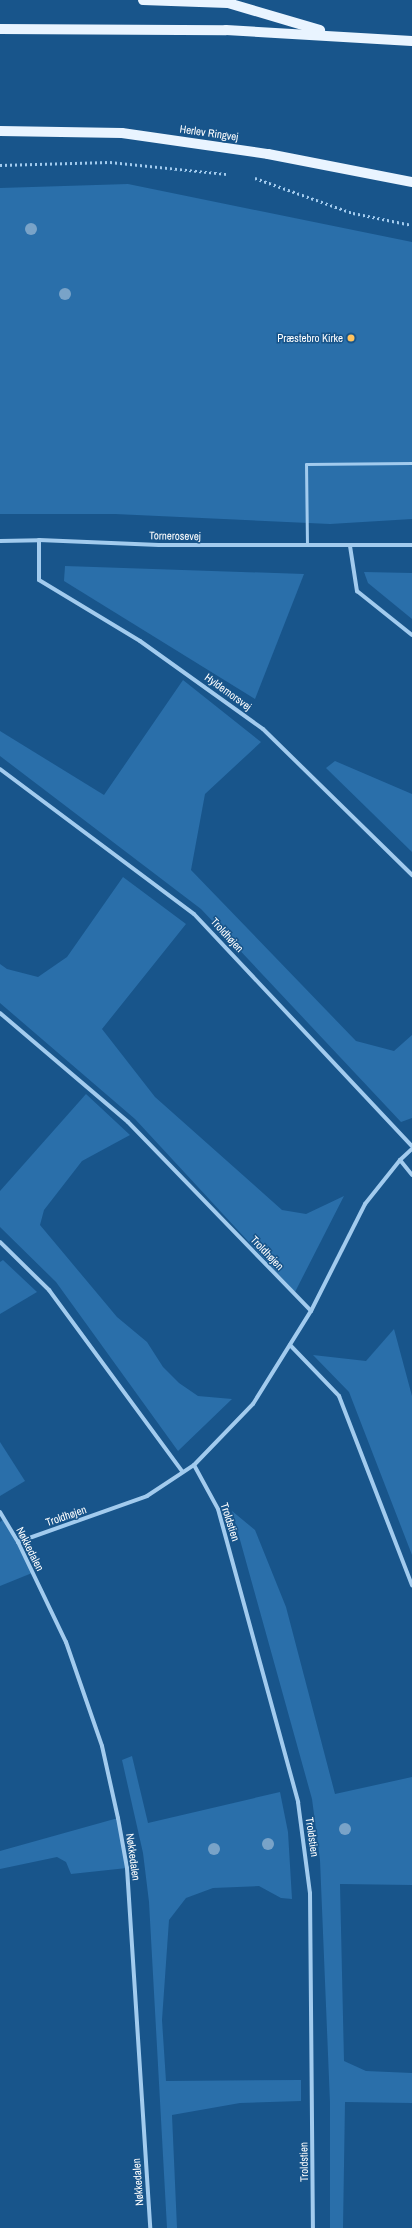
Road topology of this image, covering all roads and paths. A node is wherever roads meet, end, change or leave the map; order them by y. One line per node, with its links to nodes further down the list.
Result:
1 (143, 0): 3 (main road)
2 (0, 29): 3 (main road)
3 (338, 35): 4 (main road)
4 (412, 41)
5 (0, 131): 8 (main road, Herlev Ringvej)
6 (0, 164): 7 (path)
7 (229, 174)
8 (388, 176): 9 (main road); 11 (main road, Herlev Ringvej)
9 (412, 176)
10 (252, 177): 12 (path)
11 (412, 182)
12 (412, 225)
13 (412, 463): 16 (lane)
14 (39, 540): 15 (street, Tornerosevej); 16 (street, Tornerosevej); 21 (street, Hyldemorsvej)
15 (0, 541)
16 (306, 545): 18 (street, Tornerosevej)
17 (412, 545): 18 (street, Tornerosevej)
18 (350, 546): 19 (street)
19 (412, 635)
20 (0, 769): 23 (street, Troldhøjen)
21 (412, 875)
22 (0, 1014): 27 (street, Troldhøjen)
23 (412, 1147): 24 (street, Troldhøjen)
24 (400, 1160): 25 (street); 27 (street, Troldhøjen)
25 (412, 1175)
26 (0, 1242): 30 (street)
27 (310, 1311): 28 (street, Troldhøjen)
28 (290, 1345): 29 (street, Troldhøjen); 33 (street)
29 (194, 1465): 30 (street, Troldhøjen); 35 (street, Troldstien)
30 (182, 1471): 32 (street, Troldhøjen)
31 (0, 1512): 32 (street, Nøkkedalen)
32 (18, 1542): 34 (street, Nøkkedalen)
33 (412, 1585)
34 (150, 2228)
35 (313, 2228)

